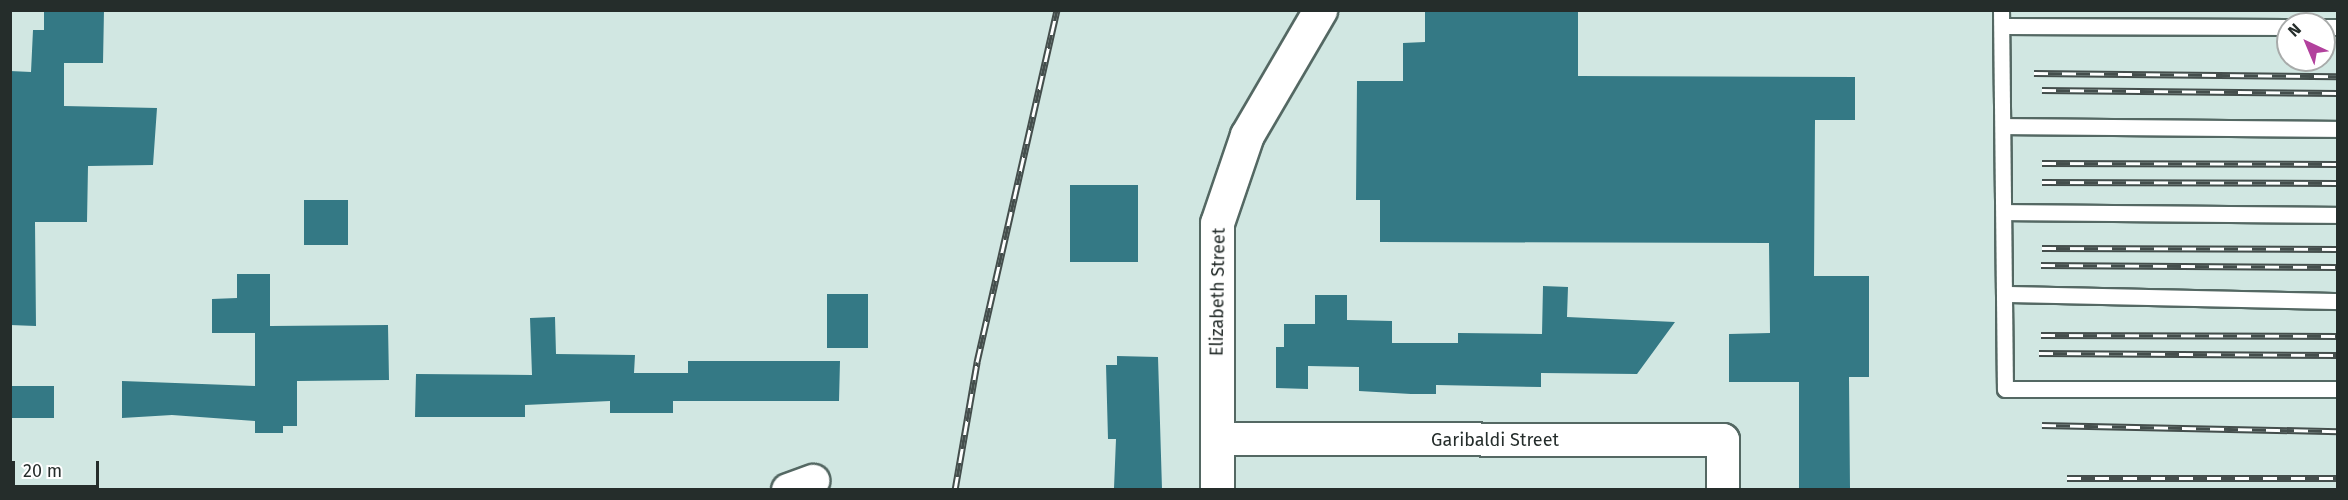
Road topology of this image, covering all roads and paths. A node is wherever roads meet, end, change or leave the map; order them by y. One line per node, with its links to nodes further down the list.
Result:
1 (1320, 10): 11 (main road, Elizabeth Street)
2 (2002, 18): 3 (lane); 4 (lane)
3 (2276, 27)
4 (2004, 126): 5 (lane); 6 (lane)
5 (2337, 129)
6 (2004, 212): 7 (lane); 8 (lane)
7 (2337, 215)
8 (2005, 294): 9 (lane); 10 (lane)
9 (2337, 301)
10 (2337, 388)
11 (1217, 439): 12 (main road, Elizabeth Street); 13 (street, Garibaldi Street)
12 (1217, 489)
13 (1724, 489)

